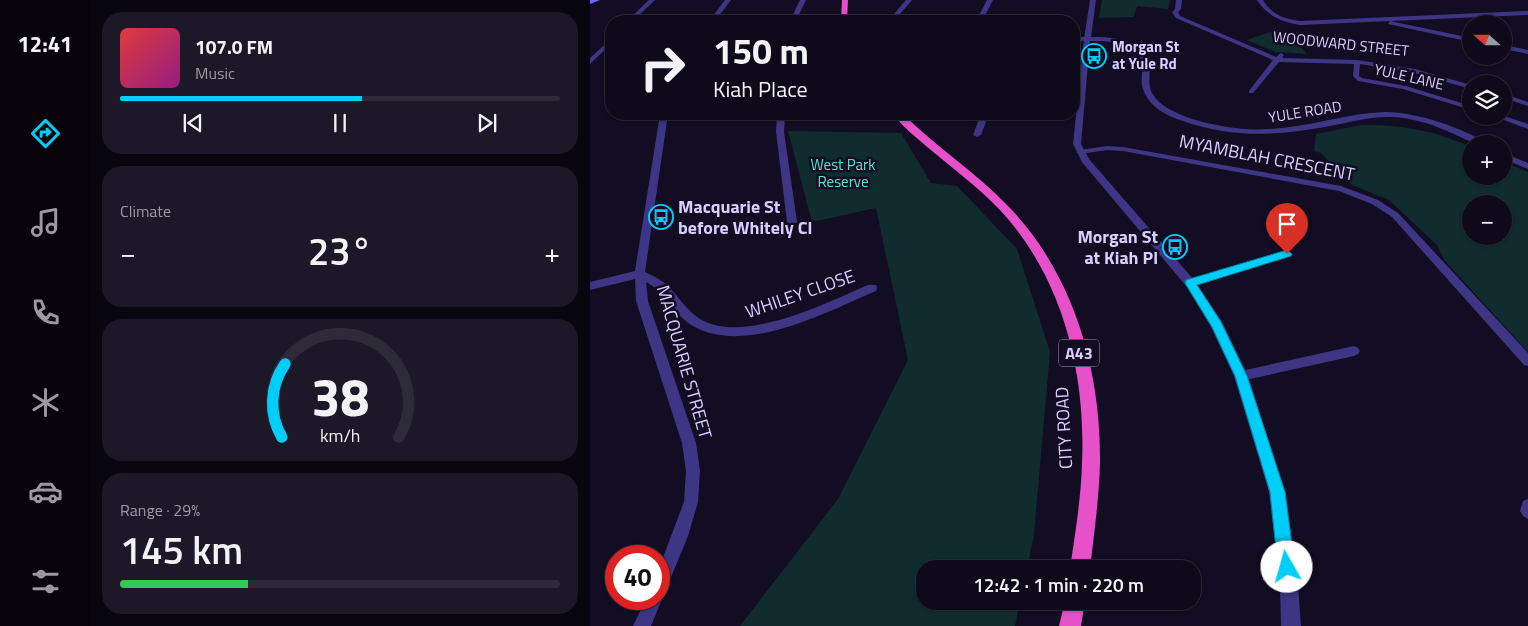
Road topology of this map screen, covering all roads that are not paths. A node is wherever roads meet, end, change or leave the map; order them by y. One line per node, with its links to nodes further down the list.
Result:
1 (597, 0): 11 (main road)
2 (652, 0): 13 (street)
3 (728, 0): 14 (street)
4 (803, 0): 15 (street)
5 (844, 0): 16 (highway)
6 (909, 0): 17 (street)
7 (990, 0): 18 (street)
8 (1093, 0): 21 (street)
9 (1179, 0): 27 (street, WOODWARD STREET)
10 (1260, 0): 19 (street)
11 (590, 2)
12 (1528, 13): 19 (street)
13 (636, 15)
14 (717, 15)
15 (796, 15)
16 (844, 15)
17 (896, 15)
18 (982, 15)
19 (1373, 19): 20 (street)
20 (1462, 38)
21 (1080, 39): 46 (street, YULE ROAD)
22 (605, 41): 26 (street)
23 (605, 47): 28 (street)
24 (1512, 49): 25 (street)
25 (1528, 52)
26 (590, 55)
27 (1280, 57): 29 (street, WOODWARD STREET); 30 (street, WOODWARD STREET); 32 (street)
28 (590, 62)
29 (1357, 62): 31 (street, WOODWARD STREET); 37 (street, YULE LANE)
30 (1462, 79)
31 (1462, 84)
32 (1251, 92)
33 (1512, 93): 34 (street)
34 (1528, 98)
35 (1512, 99): 36 (street)
36 (1528, 104)
37 (1462, 105)
38 (663, 120): 52 (street, MACQUARIE STREET)
39 (781, 120): 50 (street)
40 (905, 120): 62 (highway, CITY ROAD / A43)
41 (983, 120): 45 (street)
42 (1077, 120): 47 (street)
43 (1512, 122): 44 (street)
44 (1528, 127)
45 (977, 135)
46 (1462, 135)
47 (1080, 152): 53 (street); 57 (street, MYAMBLAH CRESCENT)
48 (1512, 159): 49 (street)
49 (1528, 166)
50 (792, 222)
51 (1287, 254): 53 (street)
52 (640, 274): 54 (street); 55 (street, WHILEY CLOSE); 61 (street, MACQUARIE STREET)
53 (1190, 283): 58 (street)
54 (590, 286)
55 (872, 288)
56 (1354, 351): 58 (street)
57 (1528, 361)
58 (1241, 376): 67 (street)
59 (1528, 506): 60 (street)
60 (1528, 511)
61 (670, 560)
62 (1081, 560)
63 (649, 610): 65 (street)
64 (1073, 610): 66 (highway)
65 (642, 626)
66 (1070, 626)
67 (1291, 626)

